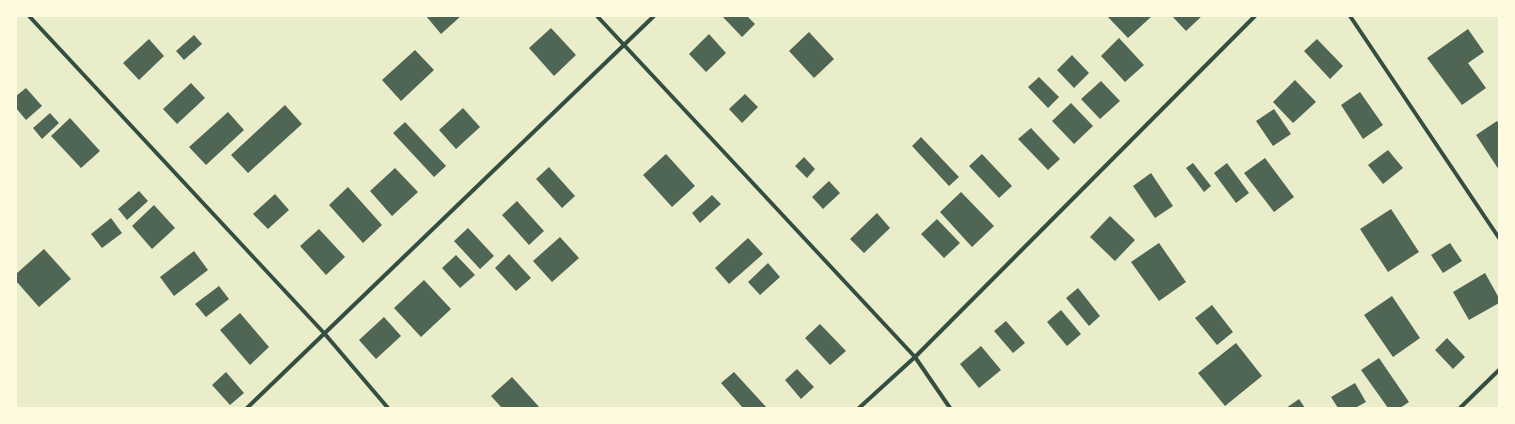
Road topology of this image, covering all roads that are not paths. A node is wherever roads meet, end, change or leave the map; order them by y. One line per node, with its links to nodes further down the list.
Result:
1 (29, 16): 8 (street)
2 (597, 16): 6 (street)
3 (654, 16): 6 (street)
4 (1255, 16): 9 (street)
5 (1350, 16): 7 (street)
6 (624, 46): 8 (street); 9 (street)
7 (1499, 238)
8 (324, 333): 11 (street); 12 (street)
9 (915, 357): 13 (street); 14 (street)
10 (1499, 370): 15 (street)
11 (247, 408)
12 (388, 408)
13 (859, 408)
14 (950, 408)
15 (1460, 408)

